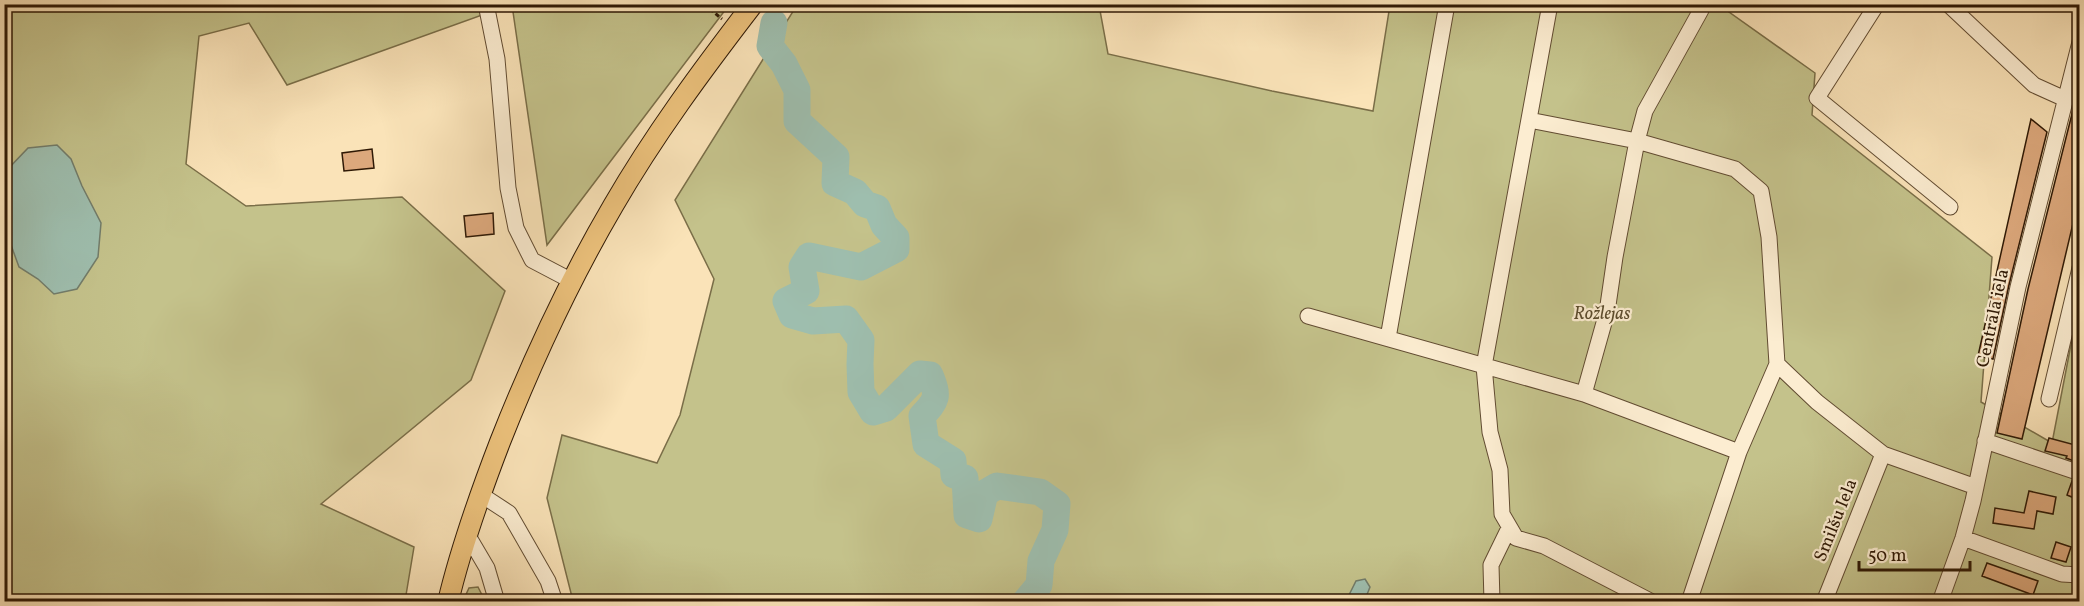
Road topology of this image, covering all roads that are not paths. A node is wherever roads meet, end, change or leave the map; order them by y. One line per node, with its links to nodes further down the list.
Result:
1 (486, 4): 15 (street)
2 (753, 4): 15 (main road)
3 (1447, 4): 18 (street)
4 (1550, 4): 11 (street)
5 (1694, 4): 12 (street)
6 (1877, 4): 13 (street)
7 (1948, 4): 10 (street)
8 (2079, 42): 9 (street, Centrālā iela)
9 (2077, 61): 10 (street, Centrālā iela)
10 (2065, 99): 23 (street, Centrālā iela)
11 (1529, 120): 12 (street); 20 (street)
12 (1637, 141): 19 (street); 21 (street)
13 (1950, 207)
14 (2079, 268): 16 (street)
15 (572, 281): 28 (main road)
16 (2076, 302): 22 (street)
17 (1308, 316): 18 (street)
18 (1388, 338): 20 (street)
19 (1777, 364): 24 (street); 25 (street)
20 (1484, 366): 21 (street); 29 (street)
21 (1584, 394): 24 (street)
22 (2049, 399)
23 (1985, 441): 26 (street); 27 (street, Centrālā iela)
24 (1739, 452): 38 (street)
25 (1883, 454): 27 (street); 39 (street, Smilšu Iela)
26 (2079, 472)
27 (1976, 487): 31 (street, Centrālā iela)
28 (480, 494): 30 (main road); 35 (street)
29 (1509, 528): 36 (street); 37 (street)
30 (467, 534): 33 (main road); 34 (street)
31 (1963, 538): 32 (street); 40 (street, Centrālā iela)
32 (2079, 575)
33 (448, 602)
34 (497, 602)
35 (555, 602)
36 (1492, 602)
37 (1652, 602)
38 (1689, 602)
39 (1824, 602)
40 (1940, 602)

